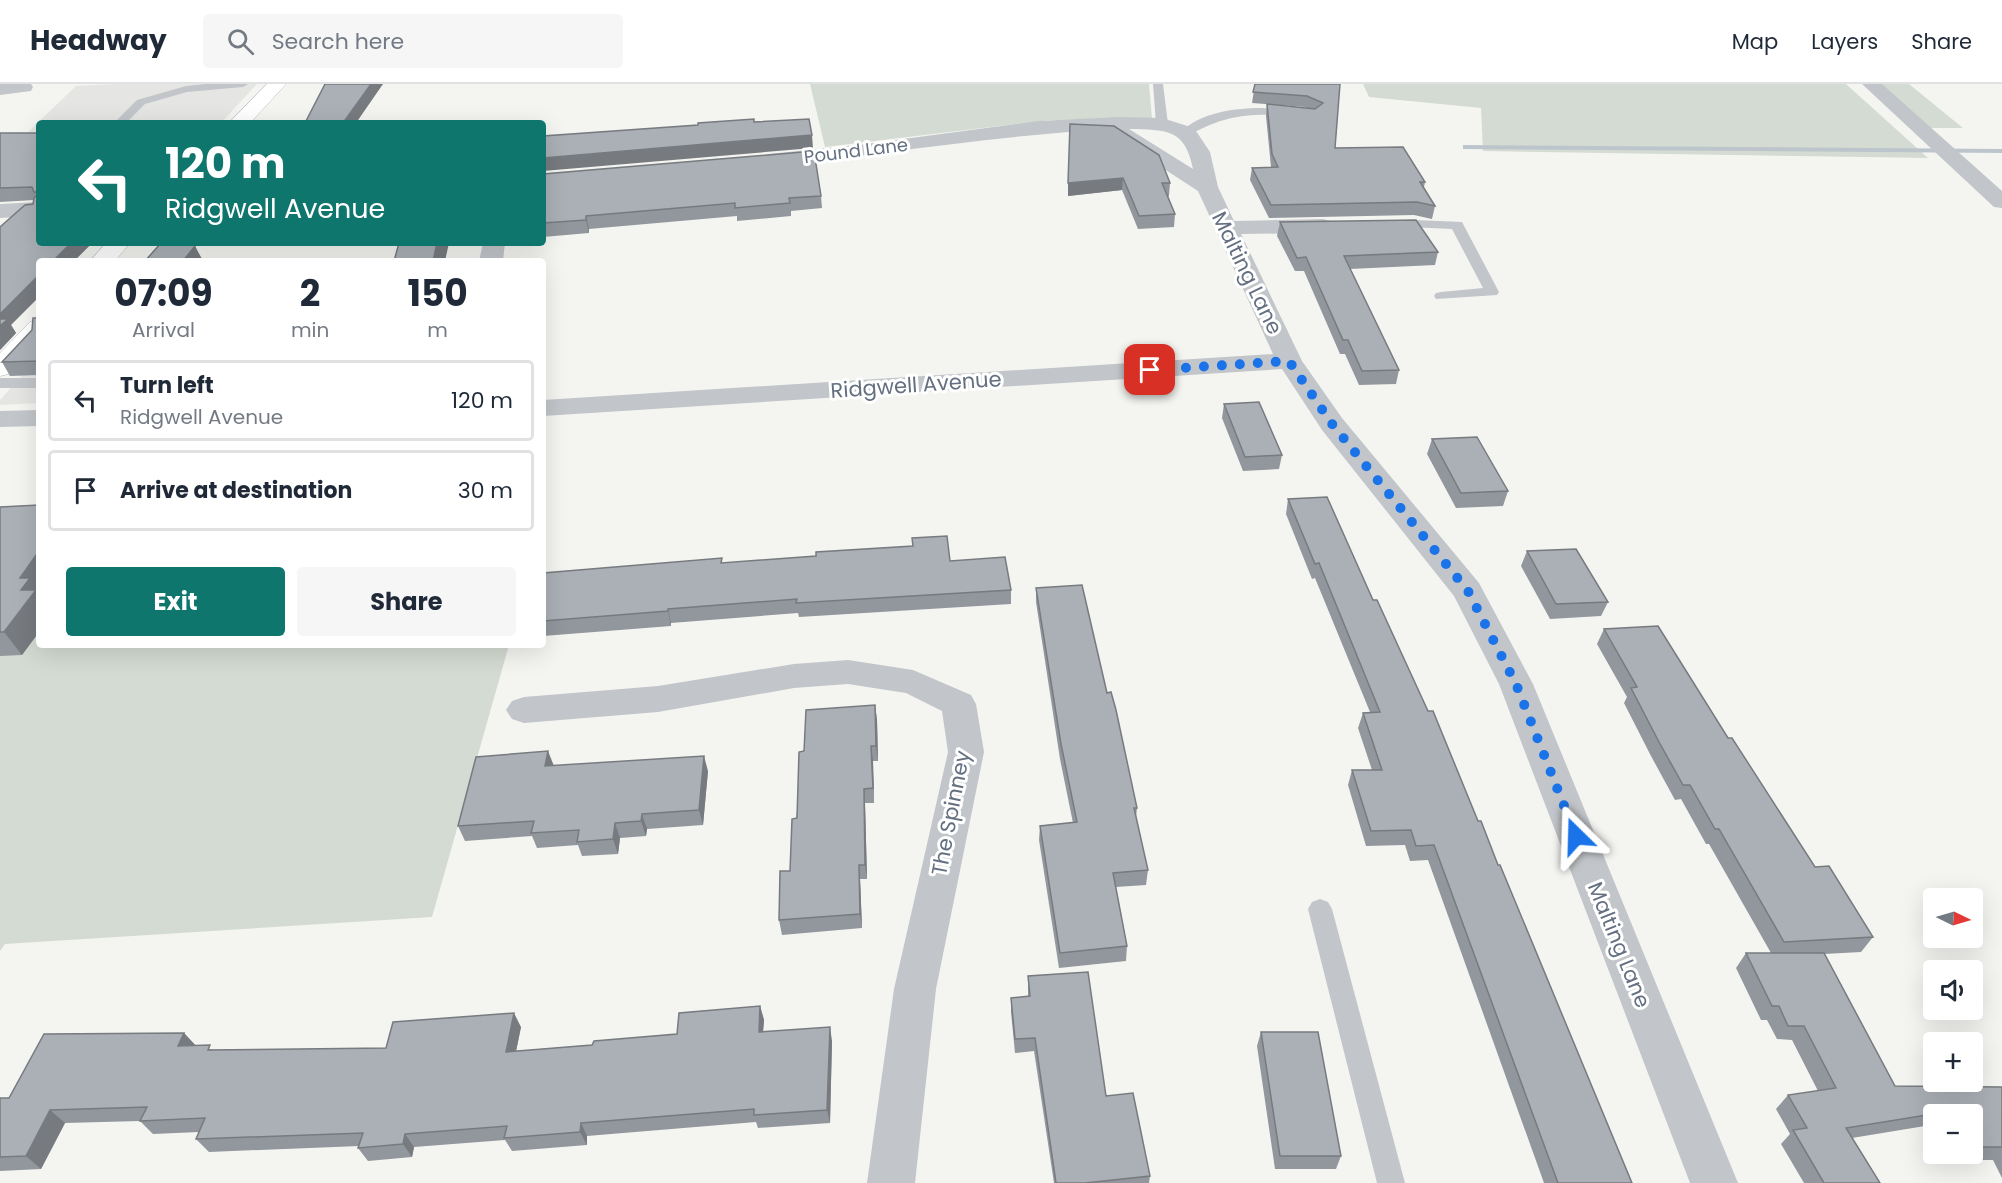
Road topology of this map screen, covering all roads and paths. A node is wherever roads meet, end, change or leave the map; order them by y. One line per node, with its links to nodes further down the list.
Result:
1 (243, 84): 8 (lane)
2 (277, 84): 9 (main road)
3 (1158, 84): 10 (lane)
4 (1871, 84): 16 (street)
5 (24, 87): 6 (street)
6 (0, 89)
7 (1303, 114): 12 (lane)
8 (123, 120)
9 (243, 120)
10 (1162, 124): 11 (street, Pound Lane); 12 (street, Pound Lane)
11 (1098, 126): 13 (street, Pound Lane); 14 (street, Pound Lane)
12 (1187, 132): 15 (street, Malting Lane)
13 (1139, 144): 15 (street, Malting Lane)
14 (752, 161)
15 (1207, 187): 22 (street, Malting Lane)
16 (2002, 202)
17 (36, 209): 18 (street)
18 (0, 211)
19 (1414, 224): 20 (street); 25 (lane)
20 (1390, 225)
21 (1343, 226): 22 (street)
22 (1226, 228): 28 (street, Malting Lane)
23 (116, 246): 24 (main road)
24 (105, 258)
25 (1441, 296)
26 (36, 330): 27 (main road)
27 (4, 359)
28 (1289, 361): 31 (street, Ridgwell Avenue); 38 (street, Malting Lane)
29 (0, 383): 30 (lane)
30 (36, 383)
31 (546, 408)
32 (36, 418): 33 (street)
33 (0, 419)
34 (524, 710): 36 (street, The Spinney)
35 (1320, 909): 37 (lane)
36 (891, 1183)
37 (1390, 1183)
38 (1714, 1183)

